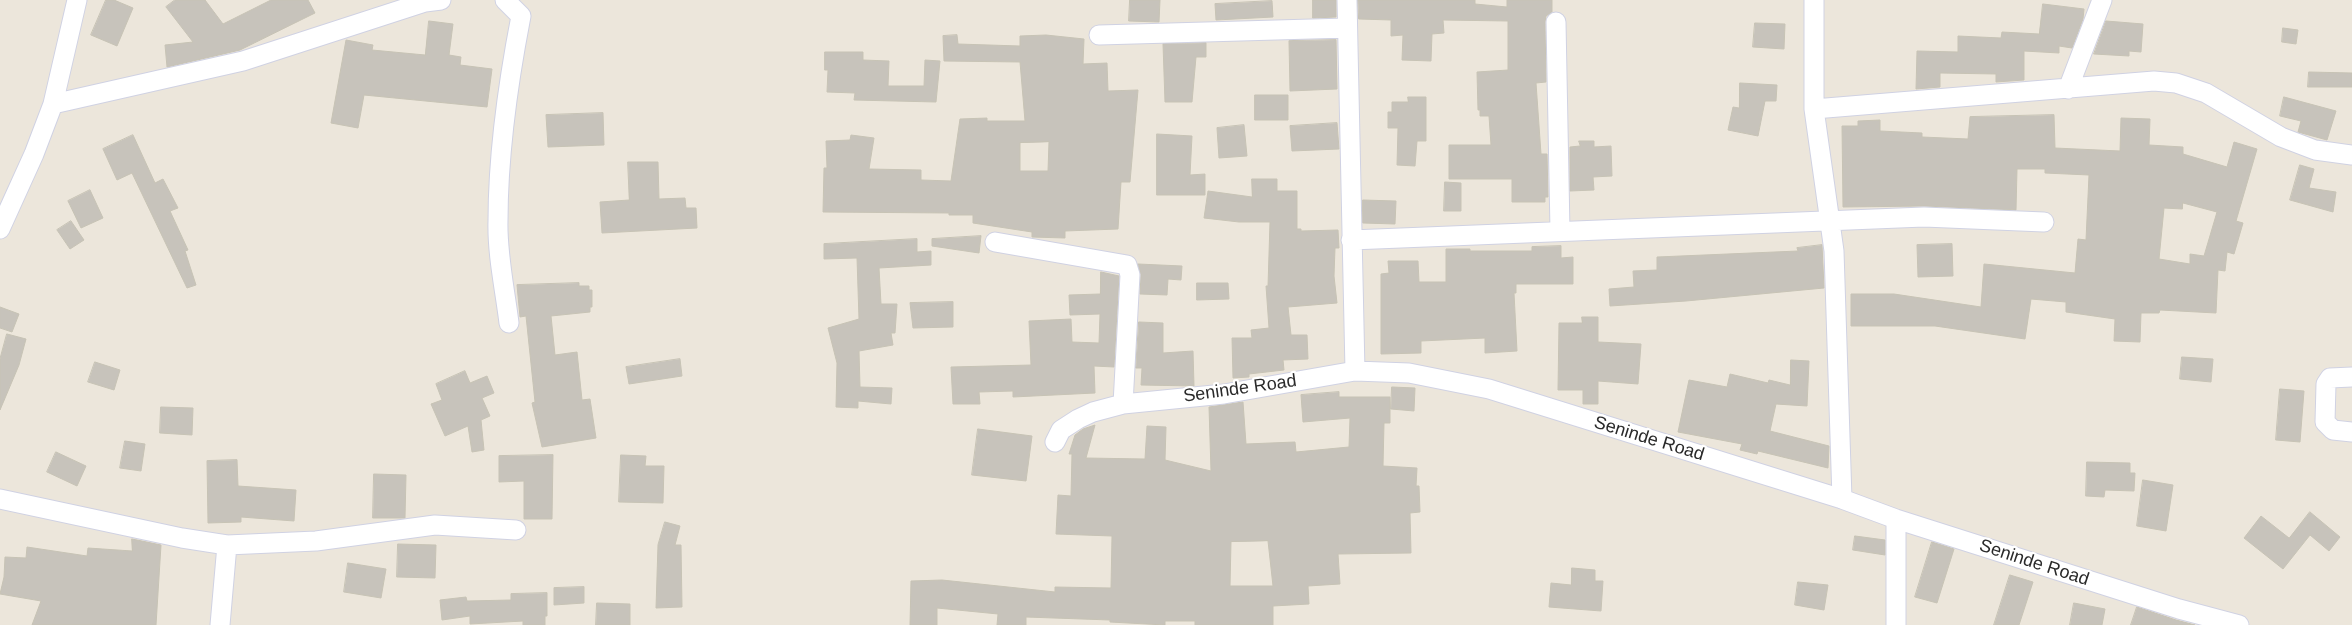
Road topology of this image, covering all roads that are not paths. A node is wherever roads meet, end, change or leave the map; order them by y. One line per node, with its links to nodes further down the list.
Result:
1 (77, 0): 11 (street)
2 (441, 0): 11 (street)
3 (505, 0): 20 (street)
4 (1347, 0): 8 (street)
5 (1814, 0): 12 (street)
6 (2102, 0): 10 (street)
7 (1556, 22): 17 (street)
8 (1347, 28): 9 (street); 18 (street)
9 (1099, 35)
10 (2068, 88): 12 (street); 13 (street)
11 (53, 104): 16 (street)
12 (1814, 110): 14 (street)
13 (2352, 155)
14 (1831, 221): 15 (street); 17 (street); 27 (street)
15 (2044, 222)
16 (0, 229)
17 (1560, 231): 18 (street)
18 (1351, 240): 21 (street)
19 (995, 242): 23 (street)
20 (509, 323)
21 (1355, 371): 23 (street, Seninde Road); 27 (street, Seninde Road)
22 (2352, 377): 24 (street)
23 (1123, 404): 25 (street, Seninde Road)
24 (2352, 432)
25 (1055, 442)
26 (0, 499): 30 (street)
27 (1842, 499): 28 (street, Seninde Road)
28 (1896, 519): 32 (street); 33 (street, Seninde Road)
29 (516, 530): 30 (street)
30 (227, 544): 31 (street)
31 (220, 625)
32 (1896, 625)
33 (2239, 625)

